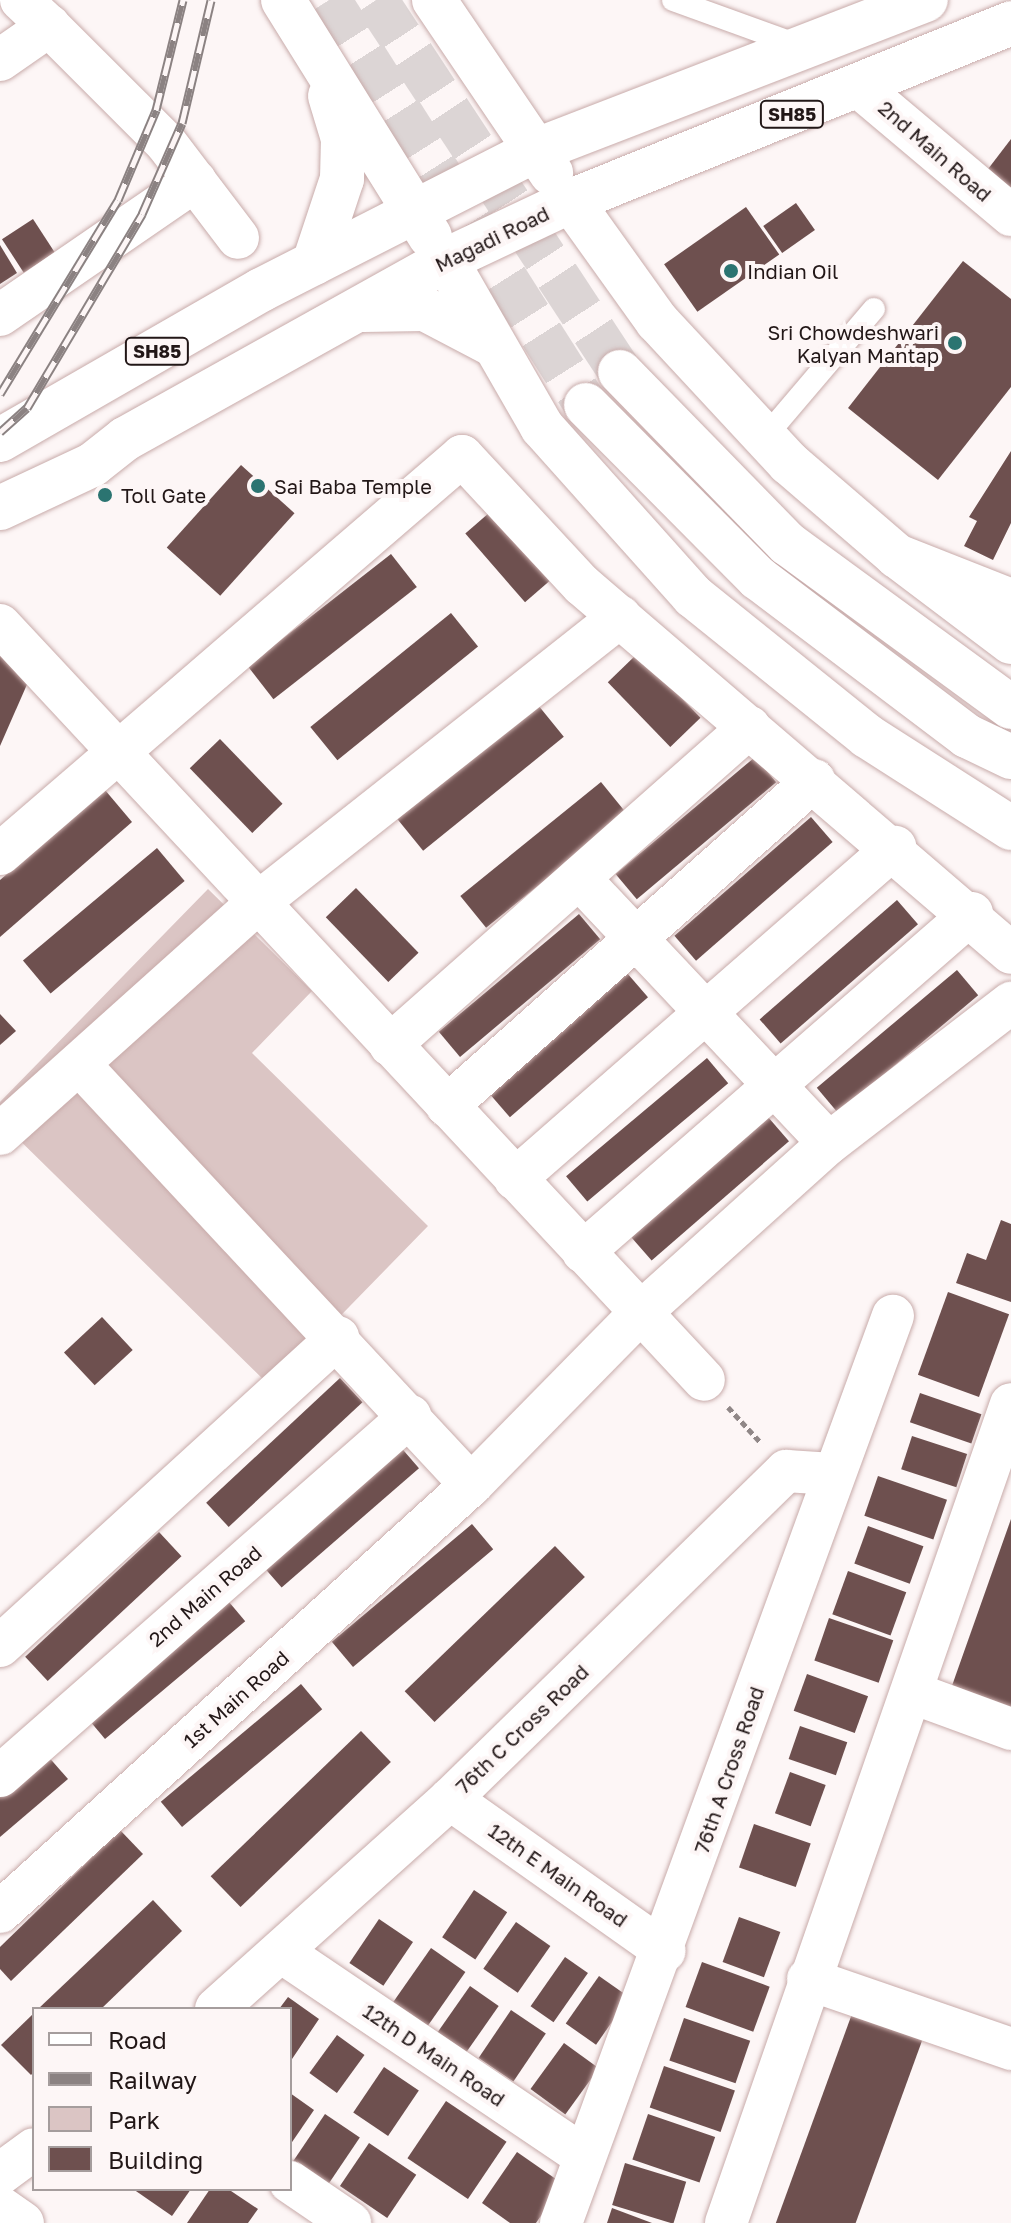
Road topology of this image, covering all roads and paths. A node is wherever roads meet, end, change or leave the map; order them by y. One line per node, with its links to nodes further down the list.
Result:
1 (283, 0): 8 (main road)
2 (434, 0): 11 (main road)
3 (673, 0): 7 (lane)
4 (926, 0): 7 (main road, SH85)
5 (35, 13): 9 (street); 12 (street)
6 (1011, 23): 10 (main road, Magadi Road / SH85)
7 (805, 48): 11 (main road, SH85)
8 (319, 58): 14 (main road); 18 (main road)
9 (0, 60)
10 (859, 87): 13 (main road, Magadi Road / SH85); 15 (street, 2nd Main Road)
11 (534, 151): 13 (main road); 14 (main road, SH85)
12 (195, 181): 16 (street); 21 (street)
13 (571, 201): 17 (main road, Magadi Road / SH85); 25 (main road)
14 (413, 210): 17 (main road); 18 (main road, SH85)
15 (1011, 215)
16 (238, 238)
17 (446, 260): 20 (main road, Magadi Road / SH85); 22 (main road)
18 (314, 263): 26 (main road, SH85)
19 (874, 309): 25 (lane)
20 (350, 312): 22 (main road); 27 (main road, Magadi Road / SH85)
21 (0, 315)
22 (494, 345): 38 (main road)
23 (620, 372): 33 (main road)
24 (586, 405): 36 (main road)
25 (765, 437): 28 (main road)
26 (0, 440)
27 (0, 508)
28 (897, 556): 29 (main road); 32 (main road)
29 (1011, 601)
30 (620, 617): 34 (street); 35 (street); 42 (street)
31 (0, 625): 35 (street)
32 (1011, 642)
33 (1011, 707)
34 (750, 727): 37 (street); 41 (street)
35 (120, 754): 40 (street); 42 (street)
36 (1011, 757)
37 (814, 780): 39 (street); 44 (street)
38 (1011, 828)
39 (895, 847): 43 (street); 47 (street)
40 (0, 854)
41 (579, 878): 44 (street); 48 (street)
42 (259, 904): 48 (street); 49 (street)
43 (972, 913): 45 (street); 50 (street)
44 (636, 938): 47 (street); 51 (street)
45 (1011, 953)
46 (1011, 1003): 53 (street, 1st Main Road)
47 (706, 1012): 50 (street); 54 (street)
48 (390, 1045): 51 (street)
49 (79, 1064): 52 (street); 58 (street)
50 (775, 1085): 53 (street); 55 (street)
51 (447, 1106): 54 (street)
52 (0, 1134)
53 (829, 1143): 56 (street, 1st Main Road)
54 (515, 1179): 55 (street)
55 (583, 1252): 56 (street)
56 (640, 1313): 59 (street); 64 (street, 1st Main Road)
57 (893, 1316): 63 (street, 76th A Cross Road)
58 (338, 1337): 60 (street); 65 (street)
59 (704, 1380): 62 (path)
60 (410, 1416): 64 (street); 68 (street, 2nd Main Road)
61 (1009, 1418): 66 (street)
62 (786, 1471): 63 (street); 69 (street, 76th C Cross Road)
63 (833, 1474): 71 (street, 76th A Cross Road)
64 (471, 1485): 70 (street, 1st Main Road)
65 (0, 1646)
66 (913, 1693): 67 (street); 73 (street)
67 (1011, 1729)
68 (0, 1776)
69 (450, 1799): 71 (street, 12th E Main Road); 72 (street, 76th C Cross Road)
70 (0, 1912)
71 (665, 1951): 77 (street, 76th A Cross Road)
72 (283, 1953): 74 (street, 76th C Cross Road); 77 (street, 12th D Main Road)
73 (808, 1979): 75 (street); 84 (street)
74 (218, 2007)
75 (1011, 2049)
76 (32, 2150): 78 (street)
77 (585, 2157): 83 (street, 76th A Cross Road)
78 (0, 2174)
79 (292, 2183): 82 (street)
80 (0, 2207): 81 (street)
81 (23, 2223)
82 (350, 2223)
83 (561, 2223)
84 (726, 2223)

